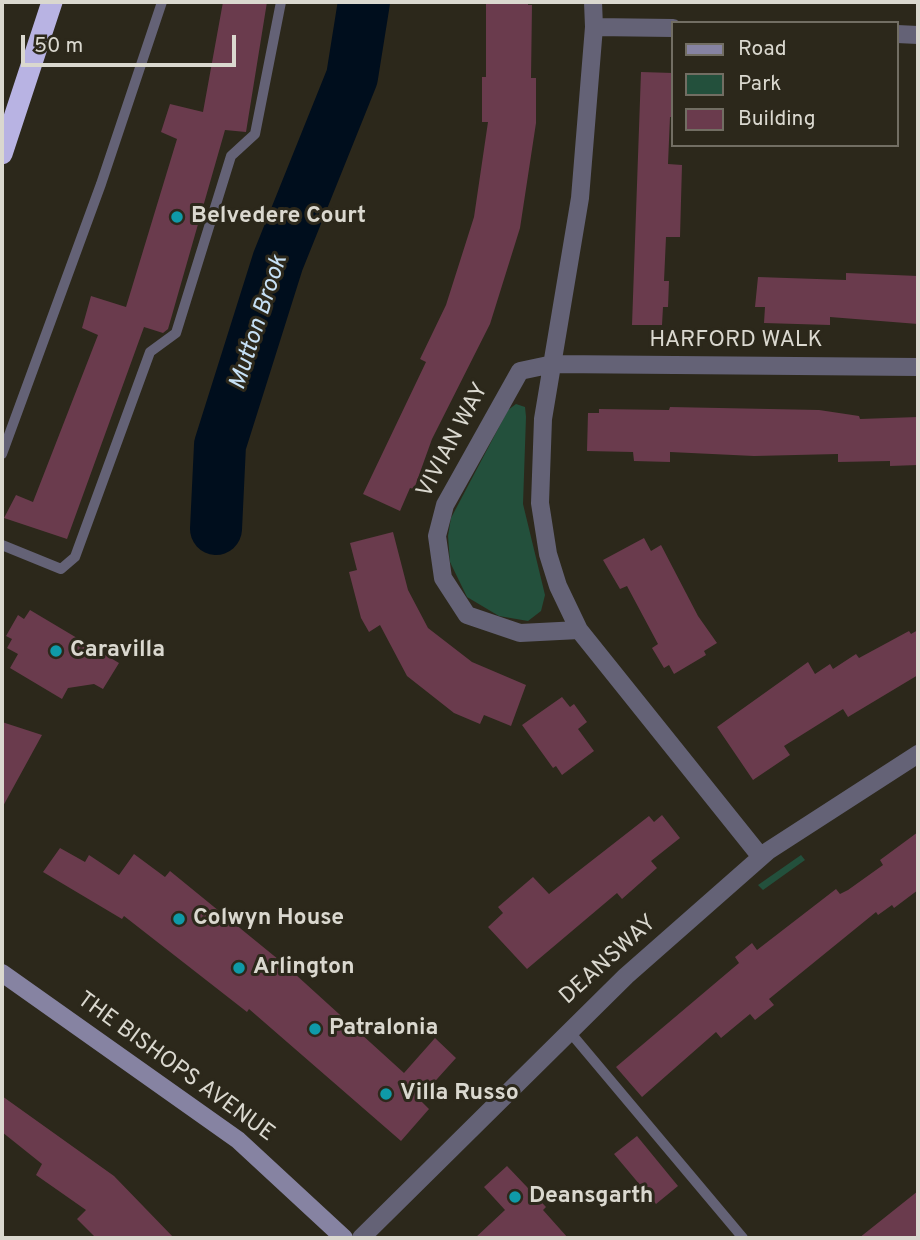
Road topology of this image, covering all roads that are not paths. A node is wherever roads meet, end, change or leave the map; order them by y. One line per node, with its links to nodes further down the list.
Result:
1 (52, 2): 9 (highway)
2 (162, 2): 12 (lane)
3 (281, 2): 13 (lane)
4 (593, 2): 5 (street)
5 (594, 27): 6 (street); 10 (street)
6 (671, 28)
7 (899, 34): 8 (street)
8 (918, 35)
9 (2, 155)
10 (553, 364): 11 (street, HARFORD WALK); 14 (street); 14 (street, VIVIAN WAY)
11 (918, 367)
12 (2, 454)
13 (2, 545)
14 (579, 630): 16 (street)
15 (918, 754): 16 (street, DEANSWAY)
16 (761, 858): 18 (street, DEANSWAY)
17 (2, 973): 19 (street, THE BISHOPS AVENUE)
18 (569, 1031): 20 (street, DEANSWAY); 21 (lane)
19 (344, 1238)
20 (361, 1238)
21 (743, 1238)

